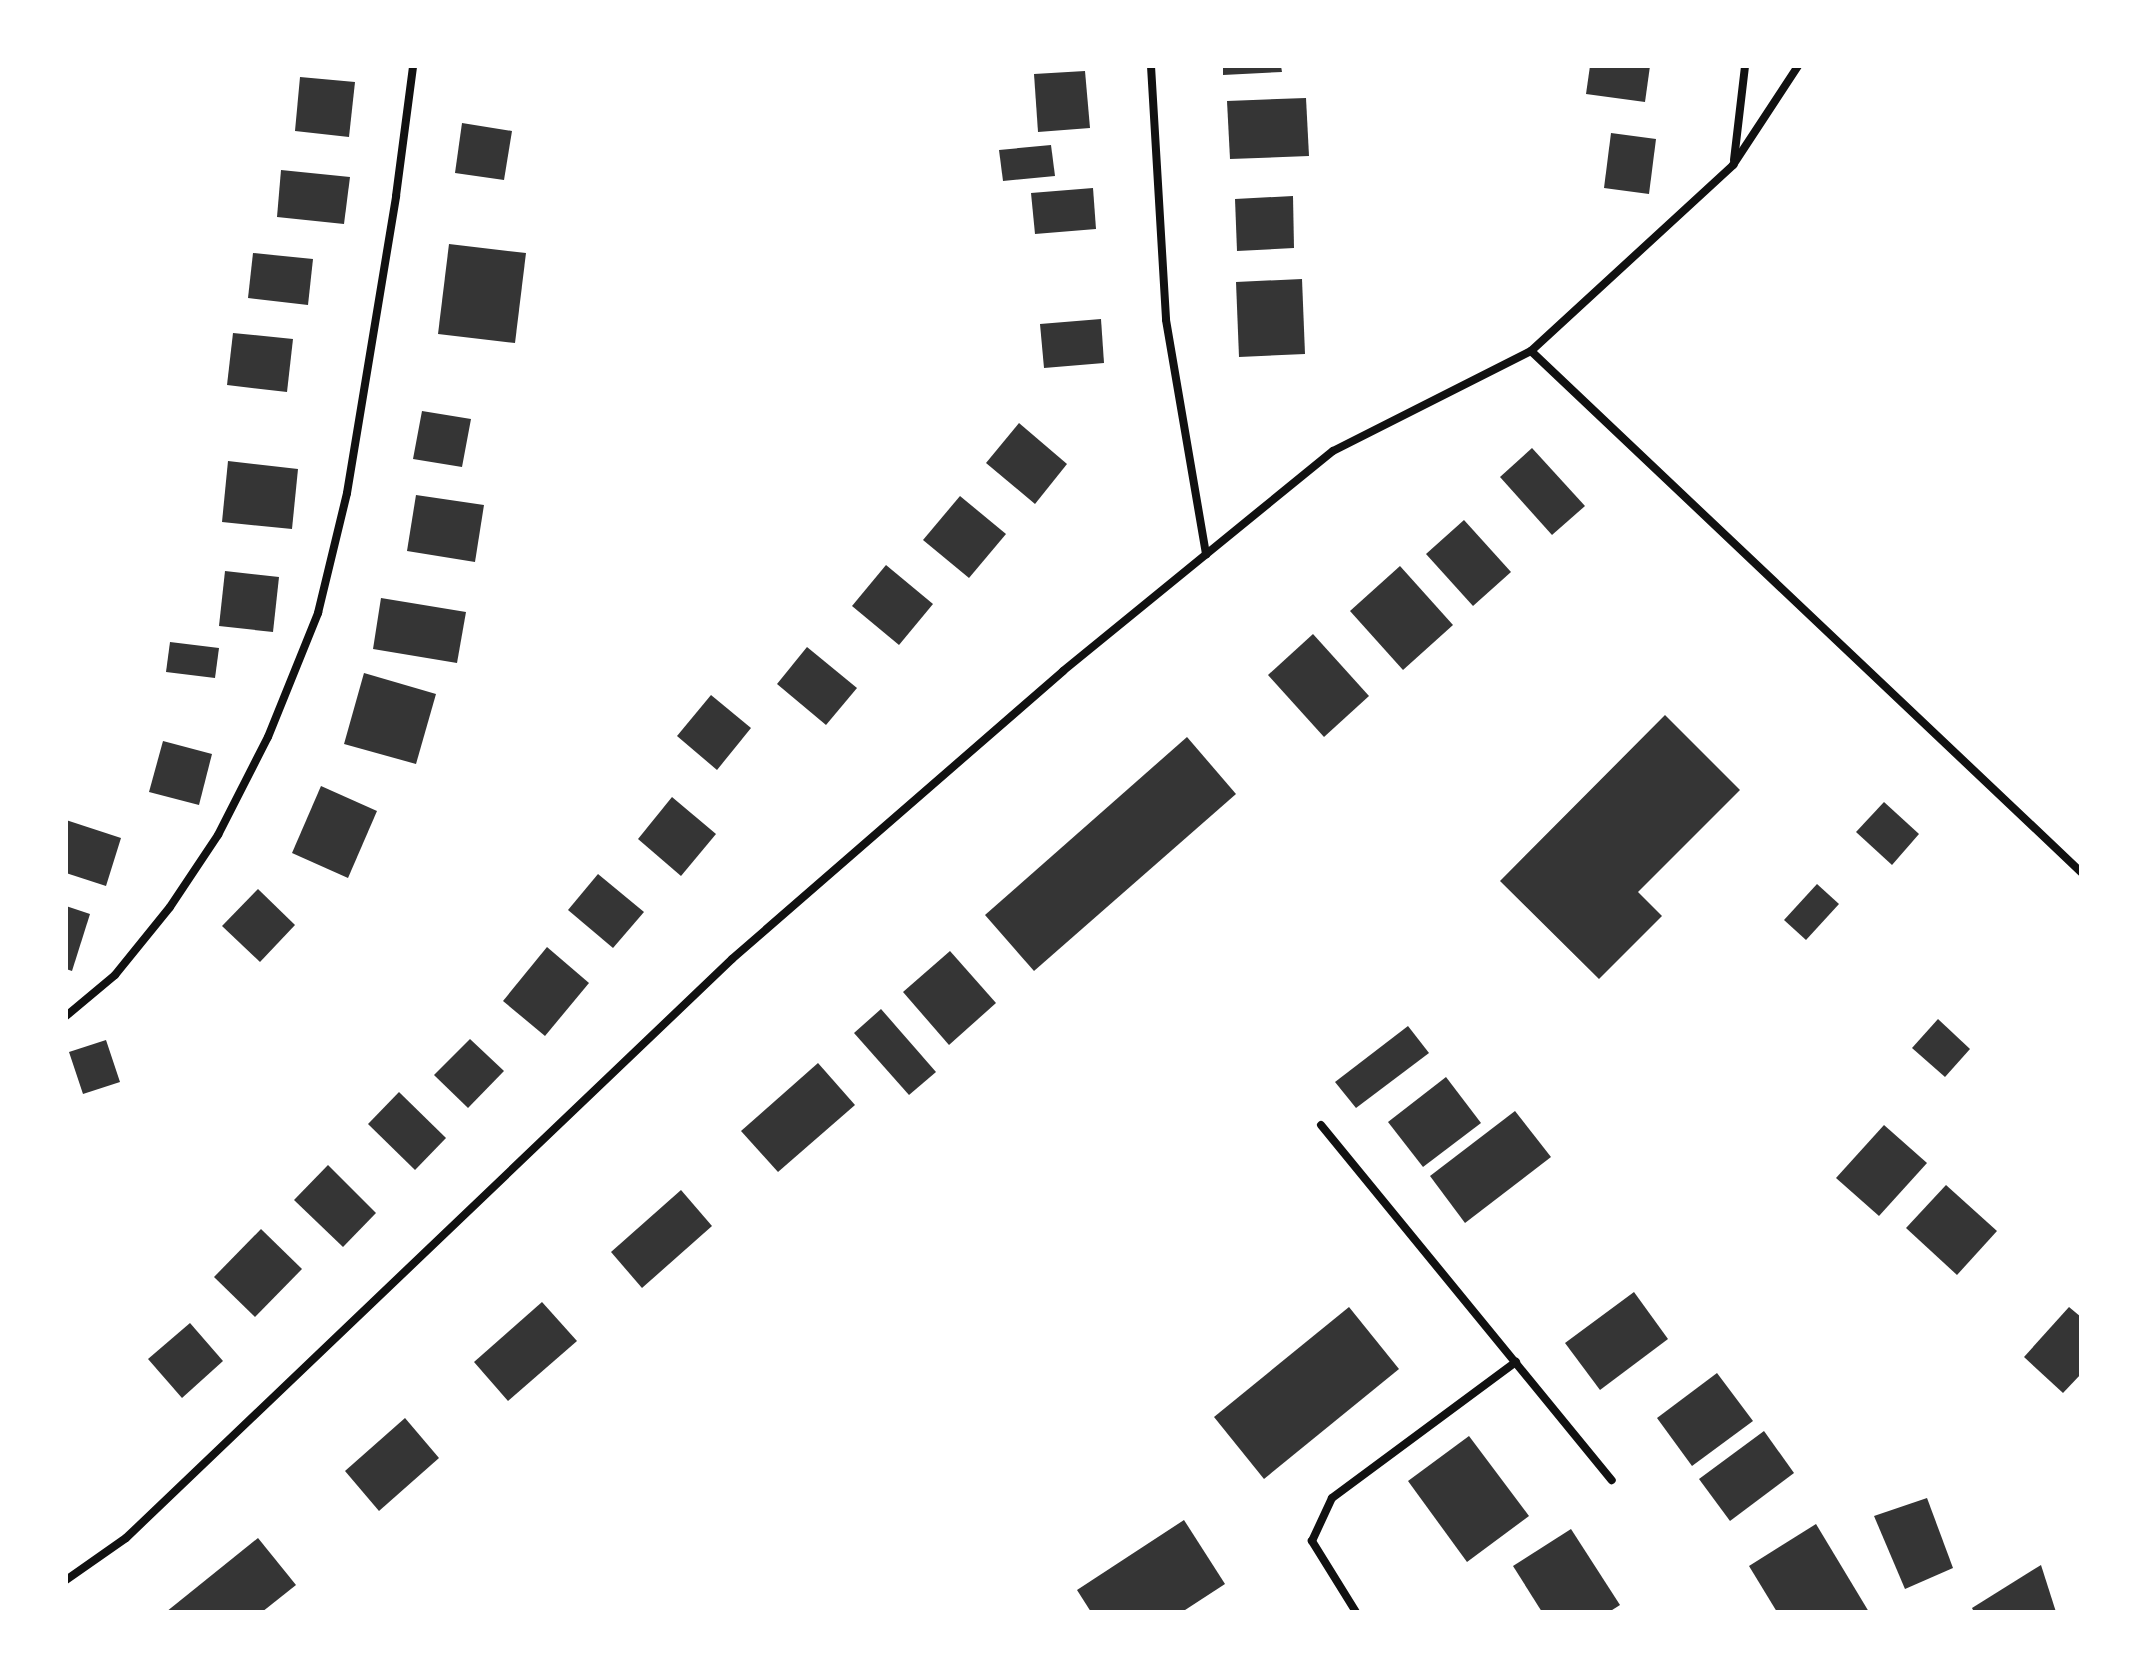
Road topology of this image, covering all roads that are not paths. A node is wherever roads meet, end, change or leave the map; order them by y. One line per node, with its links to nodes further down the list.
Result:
1 (413, 66): 9 (street)
2 (1151, 66): 7 (street)
3 (1745, 66): 5 (street)
4 (1798, 66): 5 (street)
5 (1733, 165): 6 (street)
6 (1531, 351): 7 (street); 8 (street)
7 (1206, 555): 13 (street)
8 (2081, 872)
9 (66, 1016)
10 (1321, 1125): 11 (street)
11 (1516, 1362): 12 (street); 14 (street)
12 (1612, 1480)
13 (66, 1580)
14 (1356, 1612)

